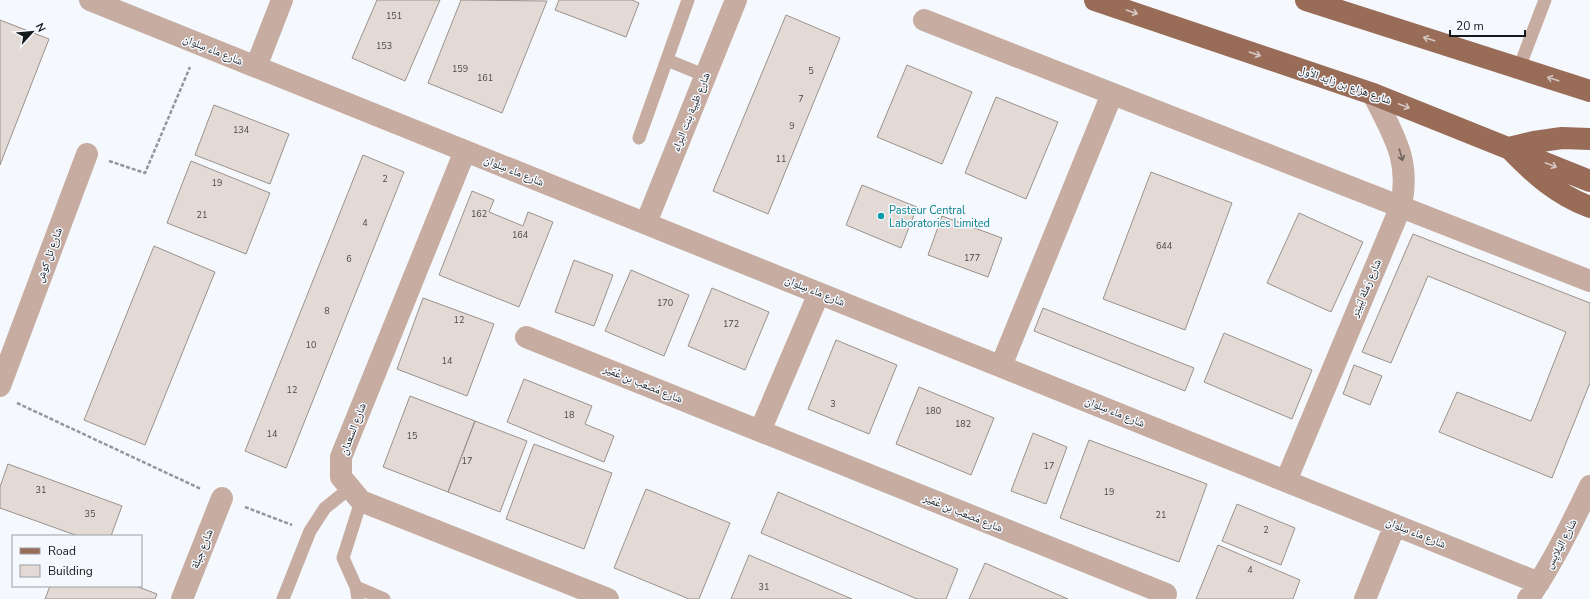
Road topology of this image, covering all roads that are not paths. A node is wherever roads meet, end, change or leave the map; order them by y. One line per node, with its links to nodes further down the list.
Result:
1 (90, 0): 10 (street, شارع ماء سِلوان)
2 (282, 0): 10 (street)
3 (688, 0): 9 (lane)
4 (736, 0): 12 (street, شارع ظبية بنت البراء)
5 (1095, 0): 15 (main road, شارع هزاع بن زايد الأول, one-way to 15)
6 (1306, 0): 11 (main road, one-way to 6)
7 (1544, 0): 11 (lane)
8 (924, 20): 14 (street)
9 (667, 60): 12 (lane); 16 (lane)
10 (256, 67): 19 (street, شارع ماء سِلوان)
11 (1519, 68): 13 (main road, one-way to 11)
12 (706, 76): 24 (street, شارع ظبية بنت البراء)
13 (1590, 91)
14 (1112, 94): 22 (street); 29 (street)
15 (1374, 94): 18 (main road, شارع هزاع بن زايد الأول, one-way to 18); 22 (street, شارع رَملة لِبَيتِر, one-way to 22)
16 (639, 138)
17 (1590, 139): 18 (main road)
18 (1509, 148): 21 (main road, شارع هزاع بن زايد الأول, one-way to 21); 23 (main road)
19 (465, 151): 24 (street, شارع ماء سِلوان); 34 (street, شارع السعدان)
20 (87, 154): 28 (street, شارع تل كوش)
21 (1590, 181)
22 (1401, 206): 25 (street); 32 (street, شارع رَملة لِبَيتِر)
23 (1590, 207)
24 (646, 224): 26 (street, شارع ماء سِلوان)
25 (1590, 281)
26 (819, 293): 29 (street, شارع ماء سِلوان); 31 (street)
27 (526, 337): 31 (street, شارع مُصعَب بن عُمَير)
28 (6, 355): 30 (street, شارع تل كوش)
29 (1000, 366): 32 (street, شارع ماء سِلوان)
30 (7, 394)
31 (760, 431): 39 (street, شارع مُصعَب بن عُمَير)
32 (1286, 481): 36 (street, شارع ماء سِلوان)
33 (1590, 486): 37 (street, شارع اليَلايِس)
34 (355, 494): 38 (lane); 41 (lane); 43 (street)
35 (222, 498): 40 (street, شارع جبلة)
36 (1395, 525): 37 (street, شارع ماء سِلوان); 44 (street)
37 (1534, 591)
38 (357, 593): 42 (lane)
39 (1166, 594)
40 (182, 599)
41 (283, 599)
42 (384, 599)
43 (608, 599)
44 (1365, 599)

